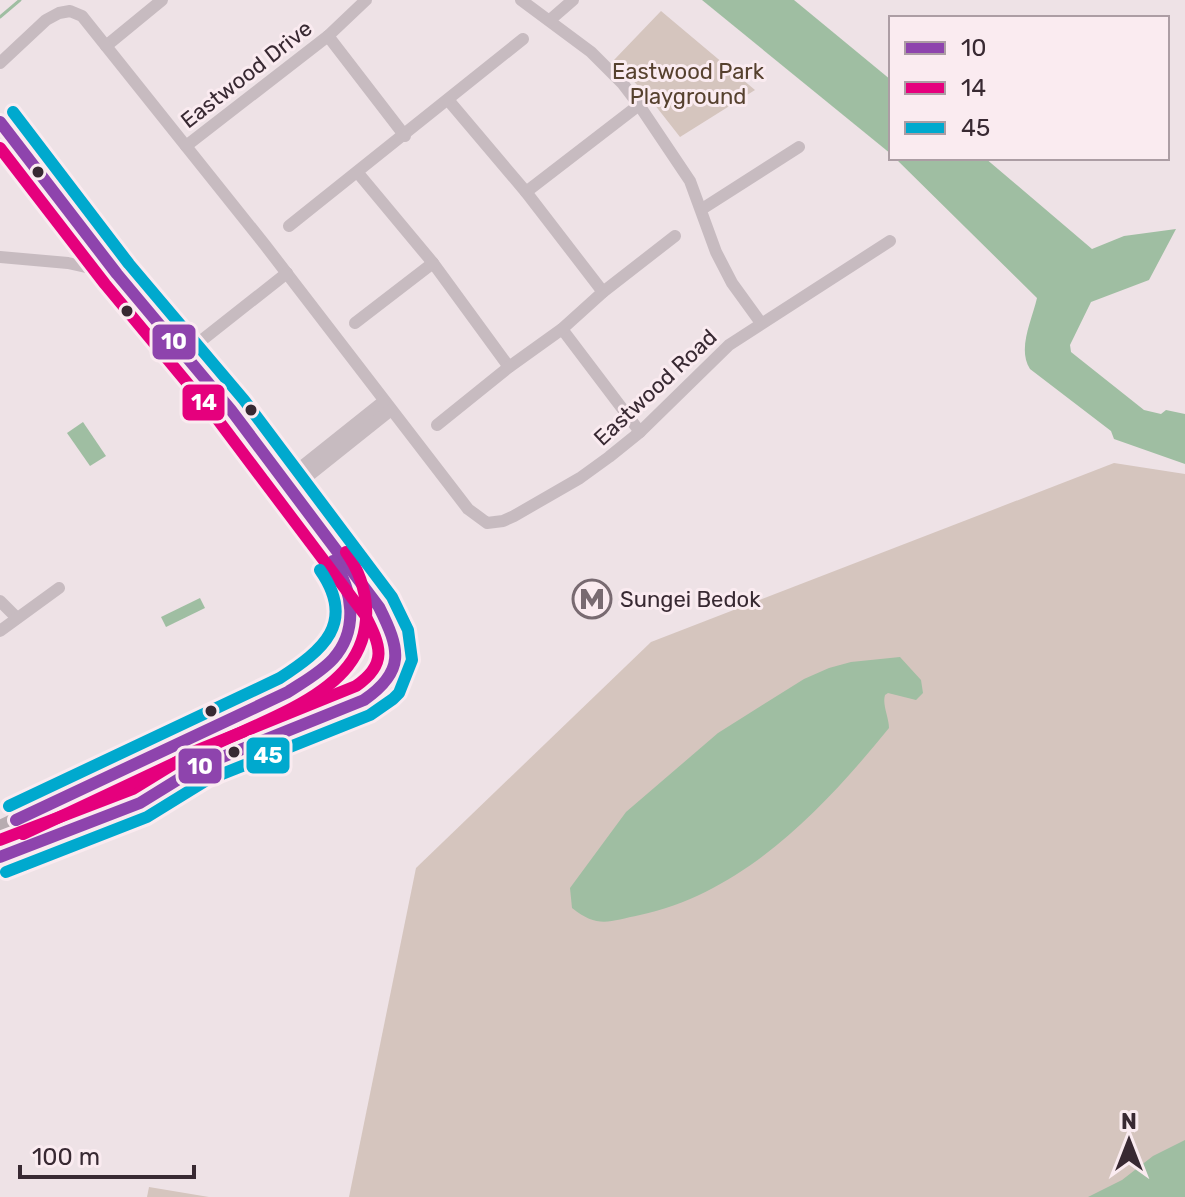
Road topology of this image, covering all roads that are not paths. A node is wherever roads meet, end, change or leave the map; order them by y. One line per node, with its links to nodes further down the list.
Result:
1 (162, 0): 8 (street)
2 (366, 0): 6 (street, Eastwood Drive)
3 (521, 0): 5 (street)
4 (573, 0): 5 (street)
5 (550, 20): 11 (street)
6 (328, 36): 13 (street); 15 (street, Eastwood Drive)
7 (523, 39): 10 (street)
8 (106, 46): 9 (street, Eastwood Road); 15 (street, Eastwood Road)
9 (0, 63)
10 (449, 101): 13 (street); 18 (street)
11 (639, 105): 18 (street); 19 (street)
12 (0, 122): 25 (main road)
13 (405, 136): 17 (street)
14 (0, 138): 25 (main road)
15 (186, 146): 26 (street, Eastwood Road)
16 (799, 147): 19 (street)
17 (358, 173): 20 (street); 24 (street)
18 (526, 192): 27 (street)
19 (702, 209): 29 (street)
20 (289, 226)
21 (675, 236): 27 (street)
22 (890, 241): 29 (street, Eastwood Road)
23 (0, 257): 25 (street)
24 (433, 263): 28 (street); 32 (street)
25 (110, 272): 31 (main road)
26 (287, 273): 31 (street); 33 (street, Eastwood Road)
27 (603, 292): 30 (street)
28 (355, 323)
29 (761, 323): 35 (street, Eastwood Road)
30 (562, 329): 32 (street); 35 (street)
31 (180, 358): 36 (main road)
32 (509, 367): 34 (street)
33 (387, 406): 35 (street, Eastwood Road); 36 (street)
34 (437, 425)
35 (640, 432)
36 (283, 489): 41 (main road); 42 (main road)
37 (59, 588): 39 (street)
38 (0, 601): 39 (street)
39 (17, 618): 40 (street)
40 (0, 631)
41 (277, 697): 42 (main road); 43 (main road)
42 (298, 726): 44 (main road)
43 (1, 826)
44 (0, 857)

